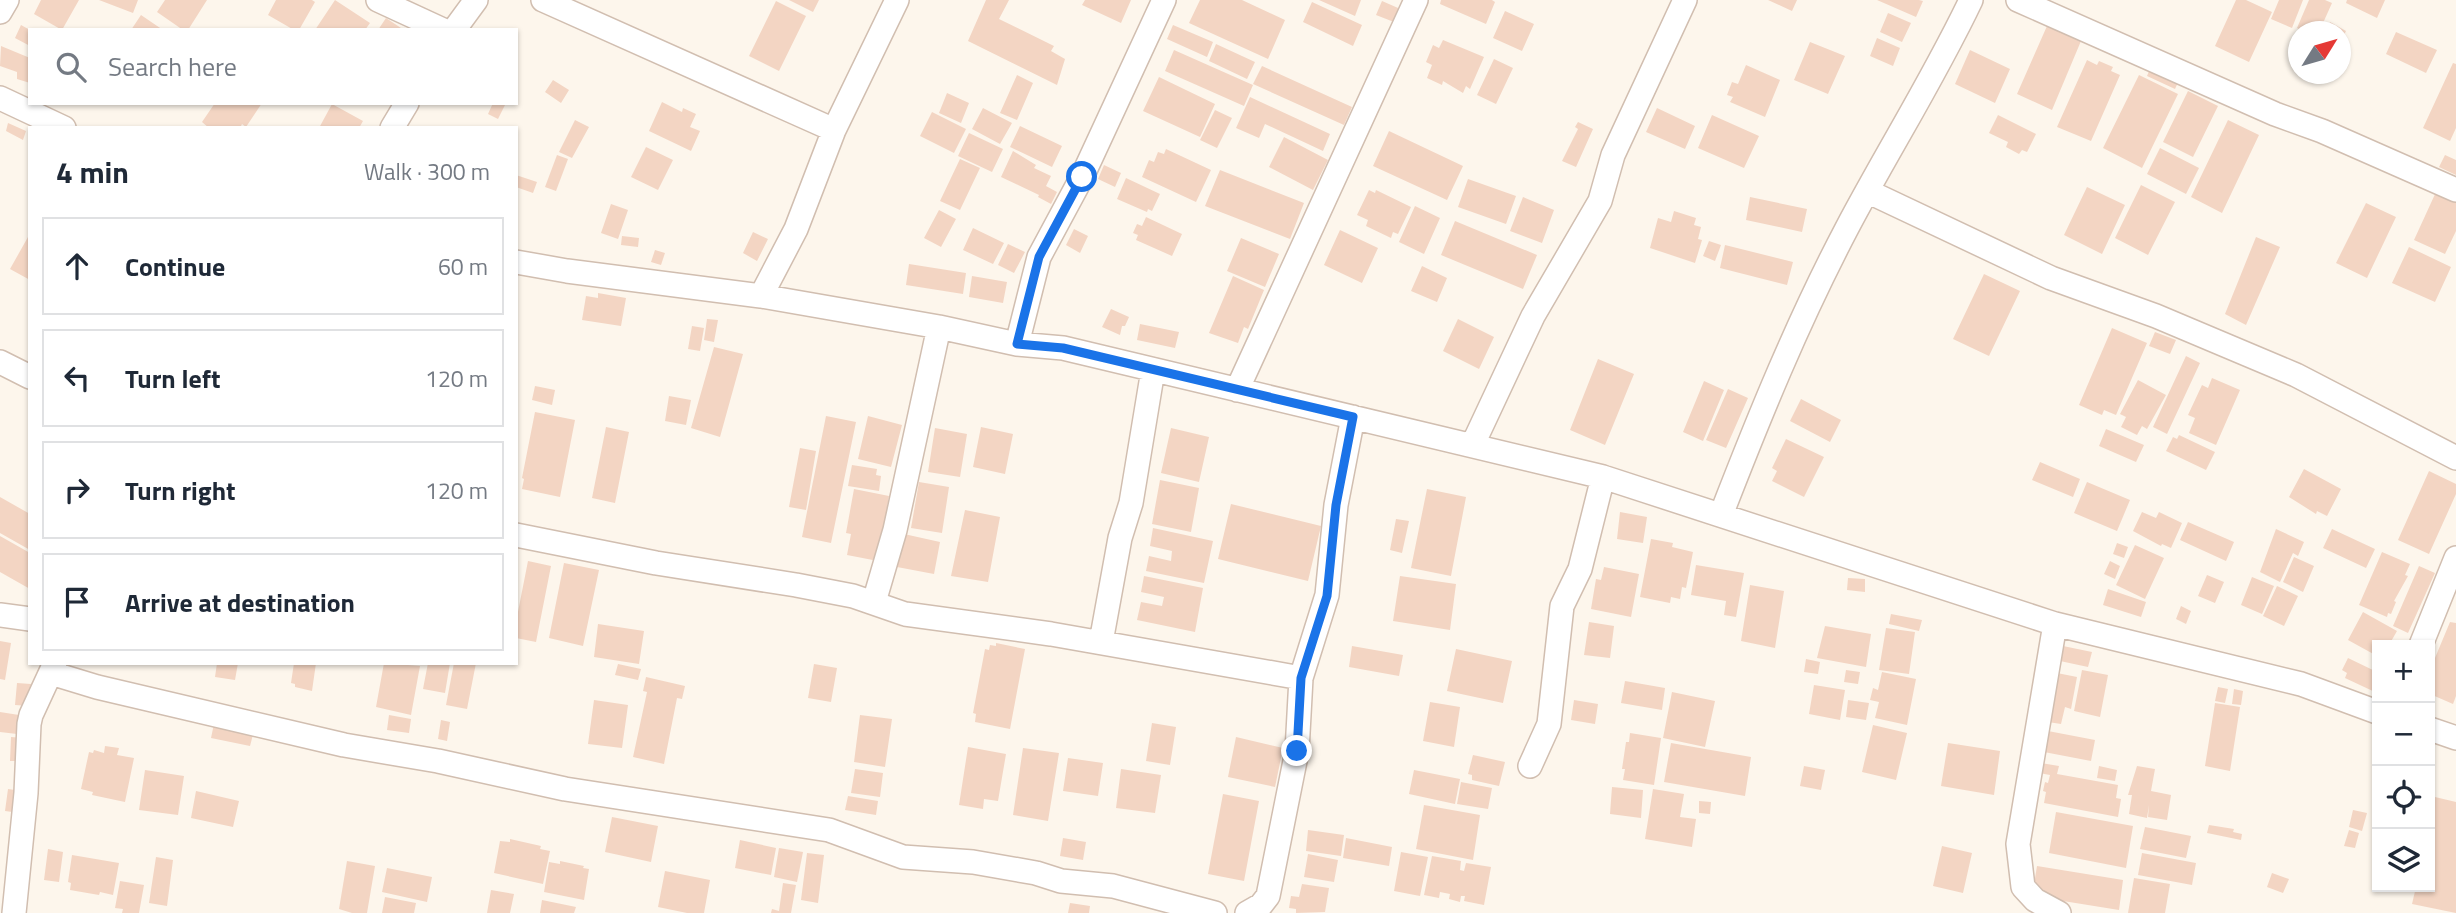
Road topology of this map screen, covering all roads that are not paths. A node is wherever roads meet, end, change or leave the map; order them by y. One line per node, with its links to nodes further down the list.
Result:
1 (7, 0): 11 (street)
2 (378, 0): 12 (street)
3 (476, 0): 13 (street)
4 (543, 0): 18 (street)
5 (897, 0): 18 (street)
6 (1164, 0): 24 (street)
7 (1416, 0): 28 (street)
8 (1685, 0): 30 (street)
9 (1971, 0): 20 (street)
10 (2018, 0): 19 (street)
11 (0, 12)
12 (439, 28)
13 (455, 28)
14 (1, 100): 16 (street)
15 (406, 105): 17 (street)
16 (60, 126)
17 (393, 126)
18 (834, 130): 22 (street)
19 (2456, 190)
20 (1867, 191): 31 (street); 33 (street)
21 (518, 262): 22 (street)
22 (761, 296): 23 (street)
23 (939, 327): 24 (street); 36 (street)
24 (1017, 344): 26 (street)
25 (0, 362): 27 (street)
26 (1153, 370): 28 (street); 41 (street)
27 (28, 376)
28 (1237, 390): 29 (street)
29 (1353, 417): 30 (street); 43 (street)
30 (1473, 444): 32 (street)
31 (2456, 457)
32 (1602, 477): 33 (street); 47 (street)
33 (1721, 515): 39 (street)
34 (518, 535): 36 (street)
35 (2456, 558): 40 (street)
36 (874, 602): 41 (street)
37 (0, 615): 38 (street)
38 (28, 619)
39 (2054, 625): 44 (street); 51 (street)
40 (2423, 640)
41 (1101, 642): 43 (street)
42 (53, 668): 48 (street); 49 (street)
43 (1301, 678): 50 (street)
44 (2372, 710)
45 (2435, 731): 46 (street)
46 (2456, 738)
47 (1530, 766)
48 (14, 913)
49 (1215, 913)
50 (1247, 913)
51 (2059, 913)

